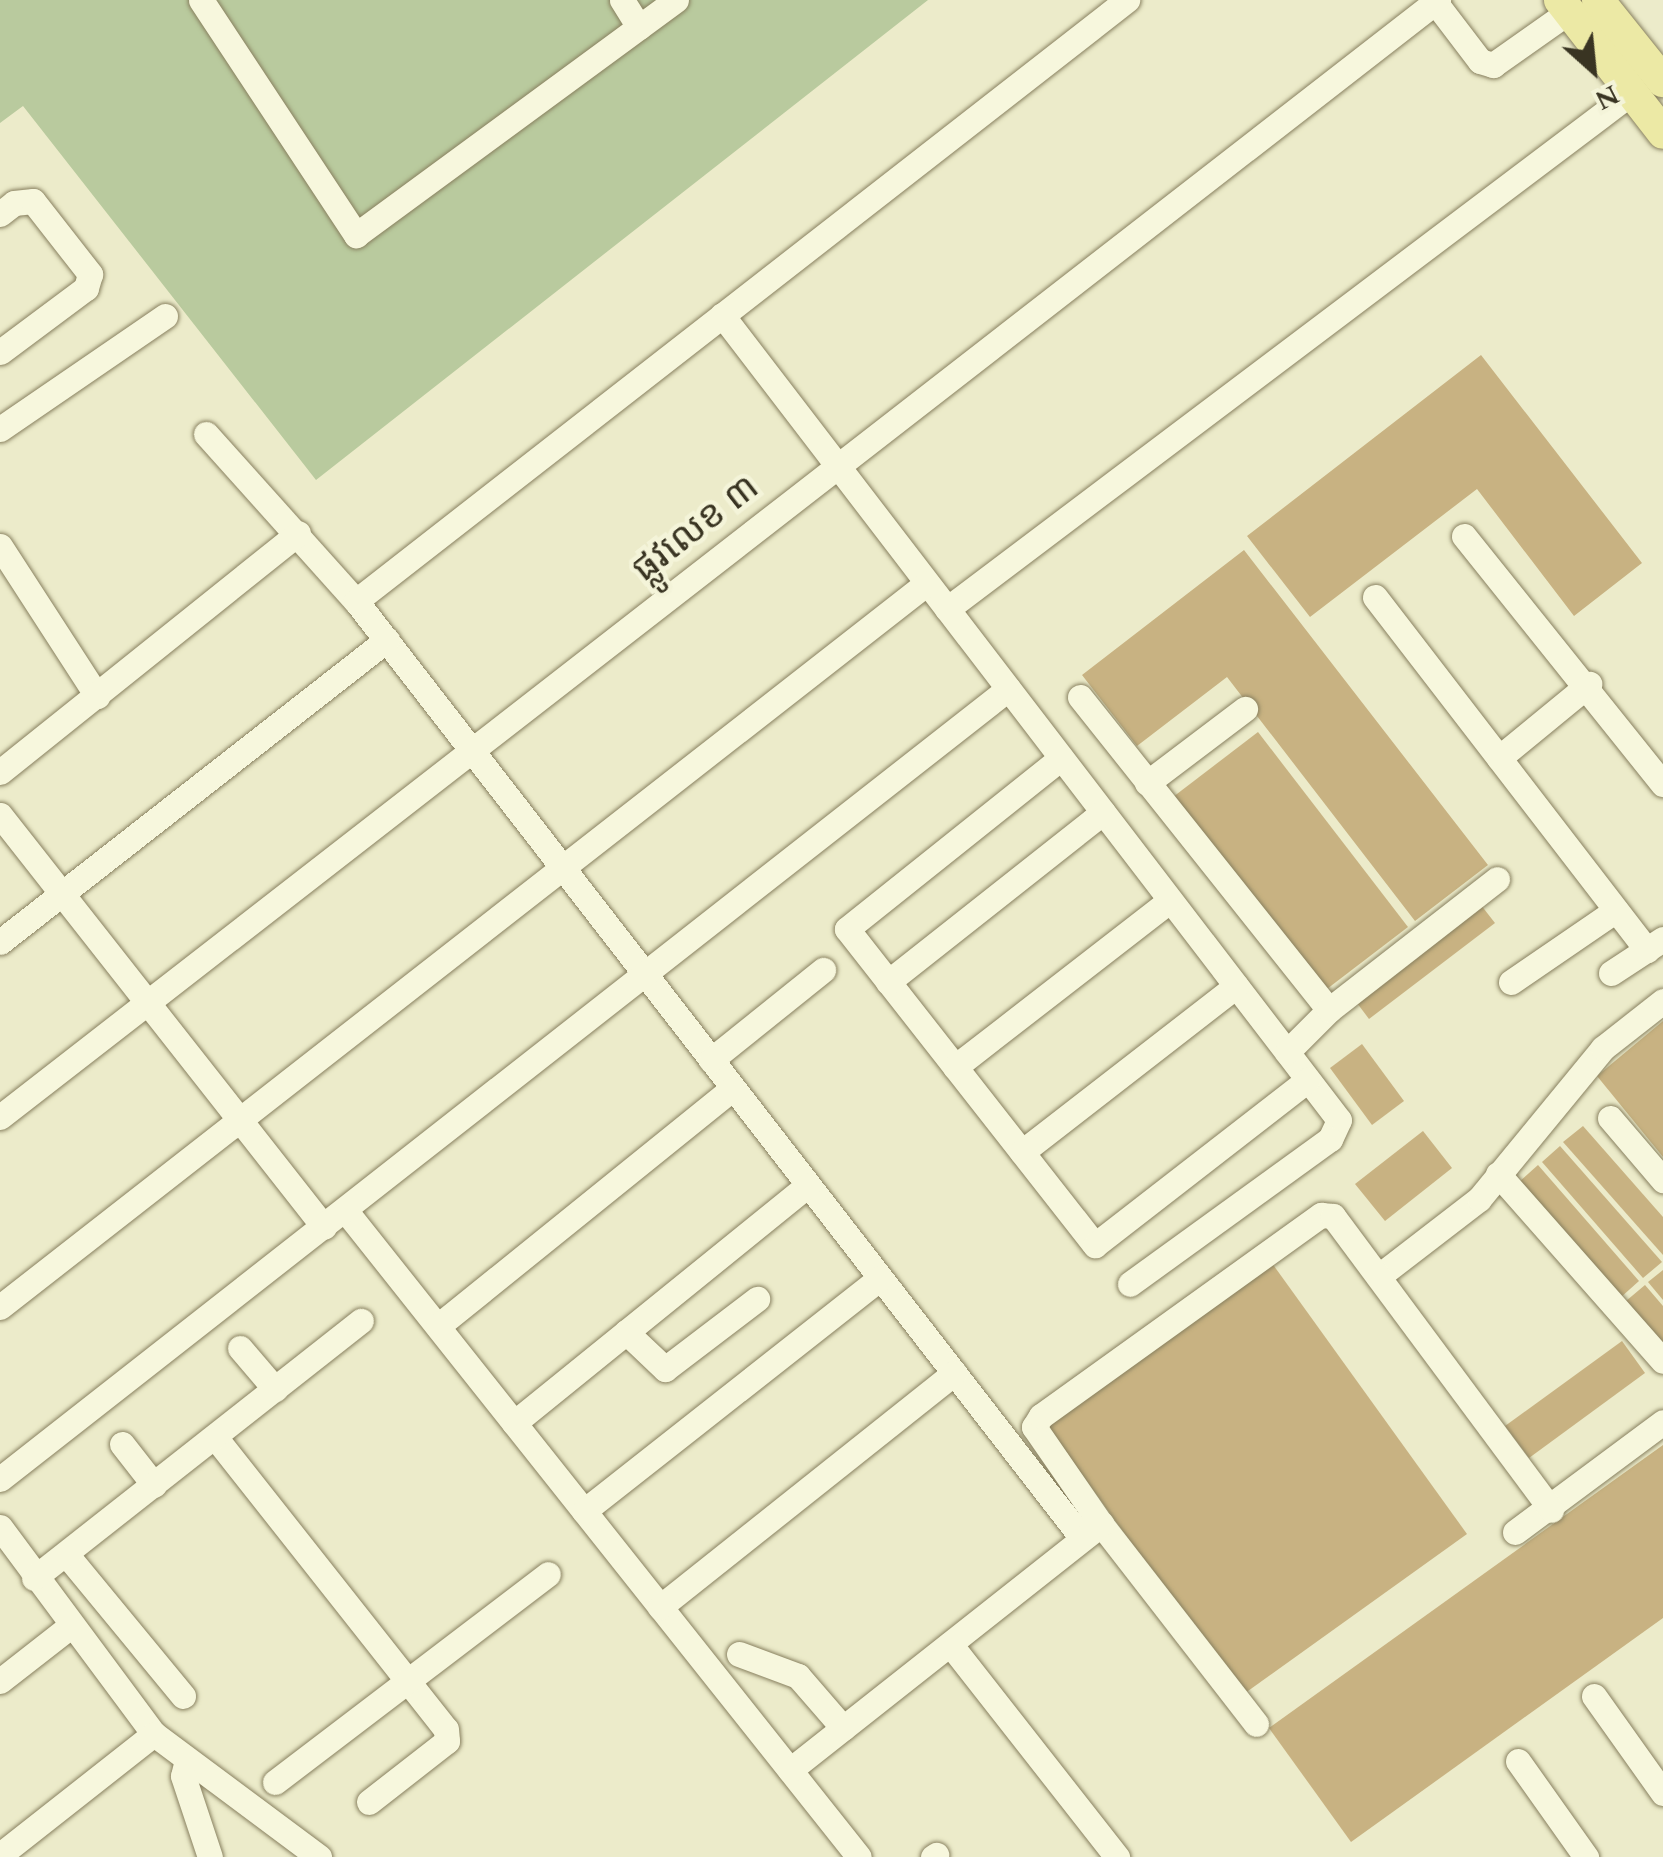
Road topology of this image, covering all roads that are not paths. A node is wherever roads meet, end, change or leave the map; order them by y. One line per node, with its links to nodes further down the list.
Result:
1 (201, 0): 7 (street)
2 (622, 0): 7 (street)
3 (676, 0): 7 (street)
4 (1127, 0): 12 (street)
5 (1436, 1): 6 (street); 17 (street, ផ្លូវលេខ ៣)
6 (1591, 10): 8 (main road); 9 (main road)
7 (639, 27)
8 (1663, 81)
9 (1631, 93): 10 (main road); 24 (street)
10 (1663, 134)
11 (0, 214): 14 (street)
12 (722, 315): 17 (street); 23 (street)
13 (164, 316): 15 (street)
14 (0, 352)
15 (0, 428)
16 (206, 434): 18 (street)
17 (838, 466): 21 (street); 31 (street, ផ្លូវលេខ ៣)
18 (298, 534): 23 (street); 28 (street)
19 (1464, 536): 26 (street)
20 (0, 546): 28 (street)
21 (927, 583): 24 (street); 39 (street)
22 (1375, 597): 33 (street)
23 (356, 601): 25 (street)
24 (947, 609): 27 (street)
25 (386, 640): 31 (street); 41 (street)
26 (1589, 684): 33 (street); 35 (street)
27 (1008, 688): 32 (street); 48 (street)
28 (97, 696): 34 (street)
29 (1080, 697): 36 (street)
30 (1245, 709): 36 (street)
31 (472, 750): 39 (street); 53 (street, ផ្លូវលេខ ៣)
32 (1061, 758): 37 (street); 49 (street)
33 (1499, 758): 43 (street)
34 (0, 772)
35 (1660, 777)
36 (1147, 782): 54 (street)
37 (1103, 812): 42 (street); 49 (street)
38 (0, 815): 41 (street)
39 (563, 868): 48 (street); 62 (street)
40 (1497, 879): 54 (street)
41 (62, 894): 44 (street); 53 (street)
42 (1170, 900): 51 (street); 57 (street)
43 (1616, 910): 45 (street); 50 (street)
44 (0, 942)
45 (1655, 945): 47 (street)
46 (824, 970): 56 (street)
47 (1611, 973)
48 (646, 976): 56 (street); 67 (street)
49 (888, 982): 57 (street)
50 (1511, 982)
51 (1236, 986): 55 (street); 63 (street)
52 (1663, 1001): 64 (street)
53 (147, 1002): 60 (street, ផ្លូវលេខ ៣); 62 (street)
54 (1328, 1010): 55 (street)
55 (1286, 1052): 58 (street)
56 (712, 1060): 59 (street)
57 (955, 1067): 63 (street)
58 (1308, 1080): 63 (street); 71 (street)
59 (734, 1088): 66 (street); 75 (street)
60 (0, 1116)
61 (1610, 1118): 65 (street)
62 (240, 1120): 68 (street); 73 (street)
63 (1022, 1152)
64 (1498, 1174): 69 (street); 78 (street)
65 (1663, 1180)
66 (808, 1185): 70 (street); 76 (street)
67 (345, 1210): 68 (street); 75 (street)
68 (324, 1227): 85 (street)
69 (1379, 1276): 87 (street); 90 (street)
70 (880, 1278): 79 (street); 88 (street)
71 (1130, 1284)
72 (757, 1300): 76 (street)
73 (0, 1306)
74 (361, 1322): 80 (street)
75 (438, 1326): 82 (street)
76 (626, 1332): 82 (street)
77 (240, 1348): 80 (street)
78 (1663, 1361)
79 (954, 1373): 90 (street); 95 (street)
80 (275, 1389): 83 (street)
81 (1663, 1422): 87 (street)
82 (514, 1423): 88 (street)
83 (214, 1437): 86 (street); 99 (street)
84 (122, 1444): 86 (street)
85 (0, 1480)
86 (154, 1485): 92 (street)
87 (1551, 1510): 91 (street)
88 (584, 1511): 95 (street)
89 (0, 1527): 94 (street)
90 (1092, 1531): 97 (street); 103 (street)
91 (1515, 1532)
92 (66, 1554): 94 (street); 101 (street)
93 (548, 1574): 99 (street)
94 (34, 1578): 96 (street)
95 (660, 1606): 108 (street)
96 (70, 1627): 100 (street); 105 (street)
97 (950, 1644): 104 (street); 116 (street)
98 (739, 1654): 104 (street)
99 (408, 1680): 109 (street); 111 (street)
100 (0, 1681)
101 (183, 1696)
102 (1594, 1696): 110 (street)
103 (1256, 1724)
104 (844, 1728): 108 (street)
105 (154, 1734): 107 (street); 113 (street)
106 (1518, 1761): 117 (street)
107 (186, 1764): 112 (street); 114 (street)
108 (790, 1770): 115 (street)
109 (275, 1782)
110 (1663, 1793)
111 (368, 1802)
112 (205, 1854)
113 (0, 1855)
114 (319, 1857)
115 (859, 1857)
116 (1117, 1857)
117 (1586, 1857)

